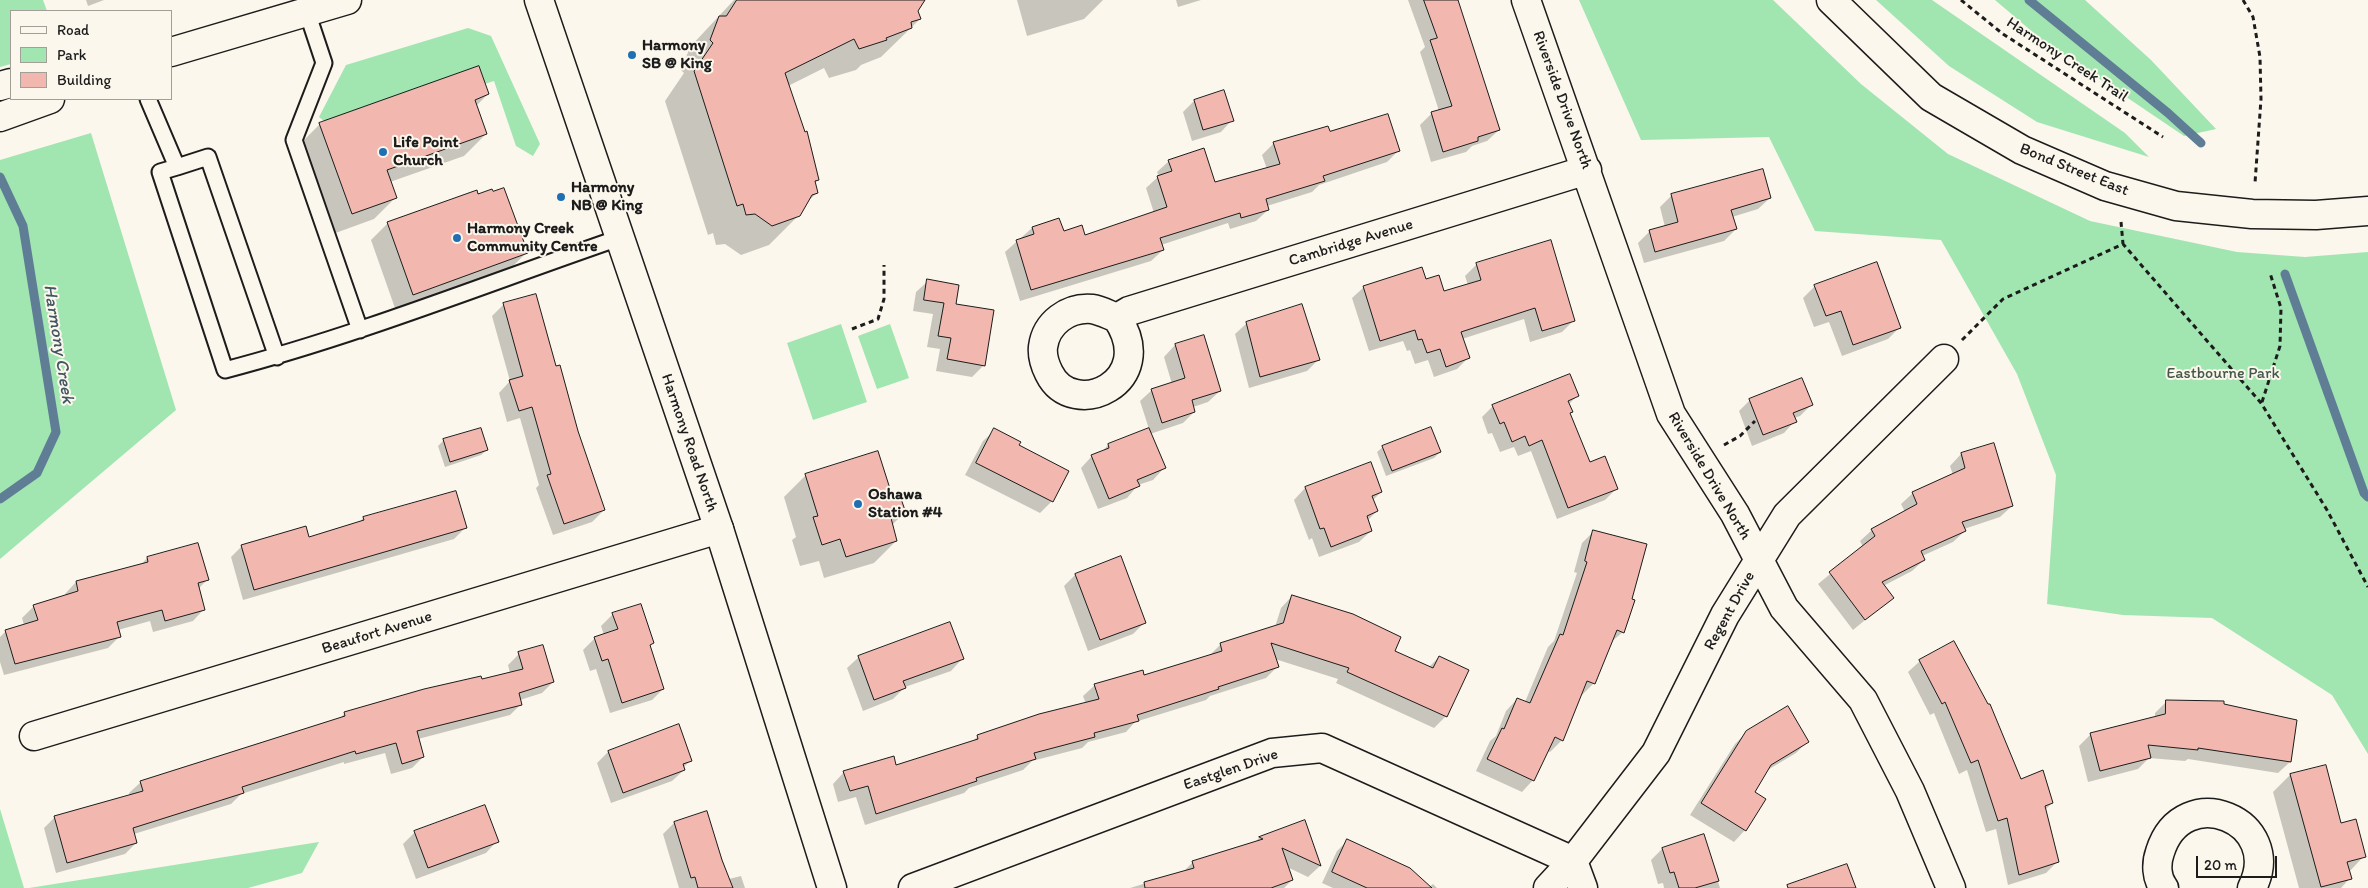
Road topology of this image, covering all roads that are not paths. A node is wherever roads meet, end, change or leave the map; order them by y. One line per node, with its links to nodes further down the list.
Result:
1 (347, 0): 5 (street)
2 (539, 0): 13 (street, Harmony Road North)
3 (1526, 0): 11 (street, Riverside Drive North)
4 (1830, 0): 12 (street, Bond Street East)
5 (307, 12): 6 (street); 15 (lane)
6 (172, 52)
7 (47, 100): 9 (street)
8 (148, 100): 10 (lane)
9 (0, 117)
10 (177, 167): 16 (lane); 16 (lane)
11 (1587, 170): 14 (street, Cambridge Avenue); 19 (street, Riverside Drive North)
12 (2368, 211)
13 (619, 238): 15 (lane); 18 (street, Harmony Road North)
14 (1117, 318)
15 (360, 330): 16 (lane)
16 (277, 356)
17 (1944, 359): 19 (street, Regent Drive)
18 (719, 529): 20 (street, Beaufort Avenue); 23 (street, Harmony Road North)
19 (1758, 560): 21 (street, Regent Drive); 27 (street, Riverside Drive North)
20 (34, 736)
21 (1573, 861): 24 (street, Eastglen Drive); 25 (street, Regent Drive); 26 (street)
22 (2157, 887): 28 (street)
23 (832, 888)
24 (913, 888)
25 (1548, 888)
26 (1583, 888)
27 (1951, 888)
28 (2252, 888)

